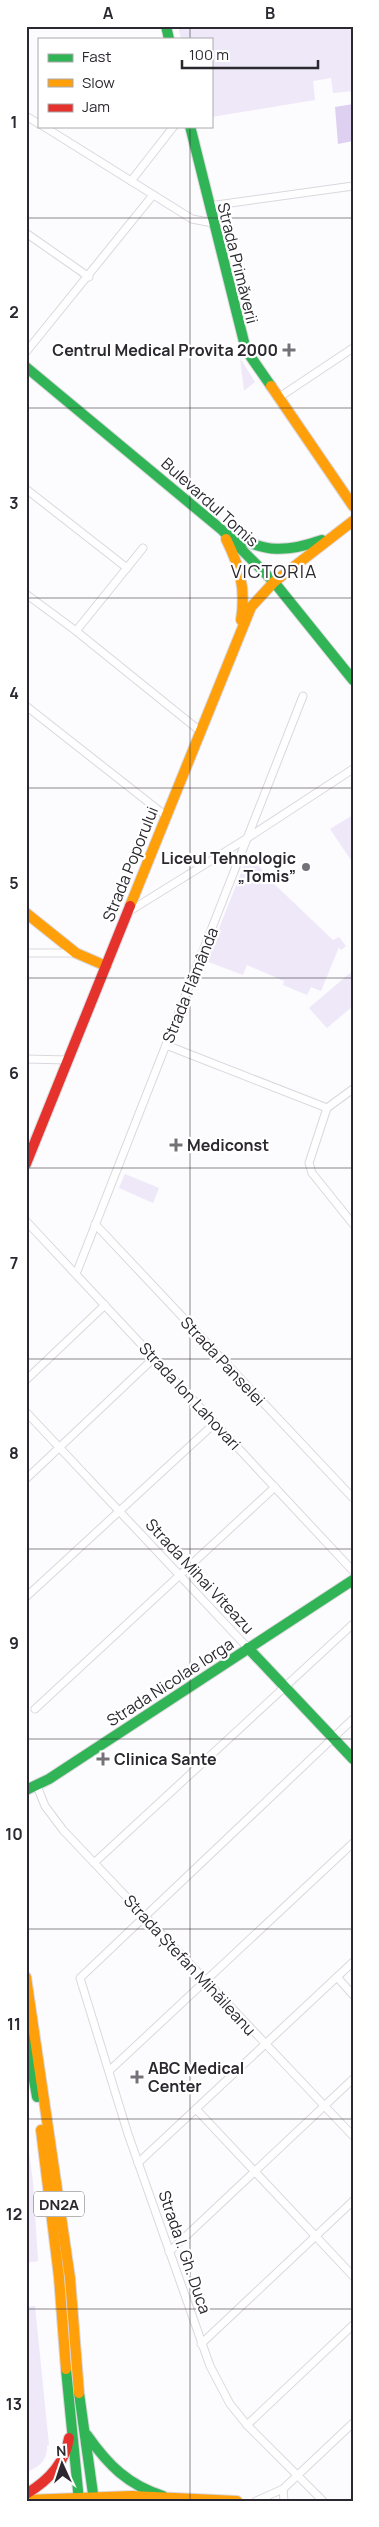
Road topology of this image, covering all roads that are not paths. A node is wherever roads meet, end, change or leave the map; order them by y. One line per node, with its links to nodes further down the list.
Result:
1 (26, 116): 2 (street)
2 (38, 123)
3 (46, 128): 6 (street)
4 (172, 128): 6 (street)
5 (190, 128): 9 (main road, Strada Primăverii)
6 (132, 181): 8 (street)
7 (353, 186): 9 (street)
8 (153, 195): 10 (street); 12 (street)
9 (209, 206): 10 (main road, Strada Primăverii)
10 (213, 223): 16 (main road, Strada Primăverii)
11 (26, 233): 12 (street)
12 (89, 276): 14 (street)
13 (353, 348): 16 (street)
14 (26, 352)
15 (26, 367): 20 (main road, Bulevardul Tomis)
16 (278, 398): 18 (main road, Strada Primăverii)
17 (26, 489): 23 (street)
18 (353, 506)
19 (353, 522): 21 (main road)
20 (222, 530): 21 (main road); 24 (main road, Bulevardul Tomis); 27 (main road)
21 (334, 535): 24 (main road, Strada Poporului)
22 (143, 548): 23 (street)
23 (127, 568): 26 (street)
24 (274, 582): 27 (main road, Strada Poporului); 28 (main road, Bulevardul Tomis)
25 (26, 594): 26 (street)
26 (76, 630): 31 (street)
27 (238, 636): 31 (main road, Strada Poporului)
28 (353, 680)
29 (303, 696): 34 (street, Strada Flămânda)
30 (26, 706): 33 (street)
31 (200, 731): 33 (main road, Strada Poporului)
32 (353, 769): 34 (street)
33 (166, 816): 36 (main road, Strada Poporului)
34 (249, 837): 36 (street); 40 (street, Strada Flămânda)
35 (26, 912): 38 (main road)
36 (128, 912): 39 (main road, Strada Poporului)
37 (26, 953): 38 (street)
38 (76, 953): 39 (main road)
39 (106, 966): 42 (main road, Strada Poporului)
40 (166, 1045): 44 (street); 47 (street, Strada Flămânda)
41 (26, 1060): 42 (street)
42 (68, 1060): 45 (main road, Strada Poporului)
43 (353, 1089): 44 (street)
44 (327, 1108): 48 (street)
45 (26, 1164)
46 (26, 1222): 49 (street, Strada Ion Lahovari)
47 (95, 1224): 49 (street, Strada Flămânda); 58 (street, Strada Panselei)
48 (353, 1224)
49 (76, 1274): 50 (street, Strada Ion Lahovari)
50 (105, 1305): 51 (street, Strada Ion Lahovari); 52 (street)
51 (154, 1358): 54 (street, Strada Ion Lahovari); 55 (street)
52 (26, 1380)
53 (26, 1412): 55 (street, Strada Mihai Viteazu)
54 (215, 1424): 57 (street, Strada Ion Lahovari); 59 (street)
55 (60, 1448): 56 (street); 59 (street, Strada Mihai Viteazu)
56 (26, 1479)
57 (274, 1487): 60 (street, Strada Ion Lahovari); 61 (street)
58 (353, 1498)
59 (119, 1511): 61 (street, Strada Mihai Viteazu); 63 (street)
60 (353, 1571)
61 (180, 1575): 65 (street, Strada Mihai Viteazu); 67 (street)
62 (353, 1580): 65 (main road, Strada Nicolae Iorga)
63 (26, 1597)
64 (353, 1624): 66 (street)
65 (248, 1648): 66 (main road, Strada Mihai Viteazu); 71 (main road, Strada Nicolae Iorga)
66 (285, 1687): 69 (main road, Strada Mihai Viteazu); 74 (street)
67 (35, 1709)
68 (353, 1719): 69 (street)
69 (333, 1738): 70 (main road, Strada Mihai Viteazu); 75 (street)
70 (353, 1759)
71 (37, 1786): 72 (main road, Strada Nicolae Iorga); 74 (street, Strada Ștefan Mihăileanu)
72 (26, 1790)
73 (353, 1843): 79 (street)
74 (94, 1863): 75 (street, Strada Ștefan Mihăileanu)
75 (145, 1917): 79 (street, Strada Ștefan Mihăileanu); 83 (street, Strada I. Gh. Duca)
76 (353, 1962): 78 (street)
77 (26, 1977): 99 (main road, DN2A)
78 (337, 1977): 80 (street); 82 (street)
79 (206, 1981): 82 (street, Strada Ștefan Mihăileanu); 83 (street)
80 (353, 1995)
81 (27, 2038): 96 (main road, DN2A)
82 (265, 2044): 85 (street, Strada Ștefan Mihăileanu); 86 (street)
83 (110, 2071): 88 (street, Strada I. Gh. Duca)
84 (353, 2079): 85 (street)
85 (324, 2106): 87 (street, Strada Ștefan Mihăileanu); 89 (street)
86 (196, 2109): 88 (street); 89 (street)
87 (353, 2136)
88 (138, 2163): 92 (street, Strada I. Gh. Duca)
89 (255, 2172): 91 (street); 92 (street)
90 (353, 2201): 91 (street)
91 (316, 2236): 93 (street); 95 (street)
92 (169, 2252): 95 (street, Strada I. Gh. Duca)
93 (353, 2276)
94 (353, 2325): 98 (street)
95 (201, 2344): 98 (street, Strada I. Gh. Duca)
96 (70, 2419): 102 (main road); 105 (main road, DN2A)
97 (353, 2423): 100 (street)
98 (246, 2425): 100 (street, Strada I. Gh. Duca)
99 (84, 2431): 103 (main road); 104 (main road, DN2A)
100 (297, 2475): 101 (street); 111 (street, Strada I. Gh. Duca)
101 (283, 2489): 109 (street); 110 (street)
102 (26, 2494)
103 (162, 2496): 104 (main road); 107 (main road); 108 (main road)
104 (94, 2498): 105 (main road)
105 (79, 2499): 106 (main road)
106 (26, 2500)
107 (150, 2501)
108 (238, 2501)
109 (256, 2501)
110 (284, 2501)
111 (323, 2501)

